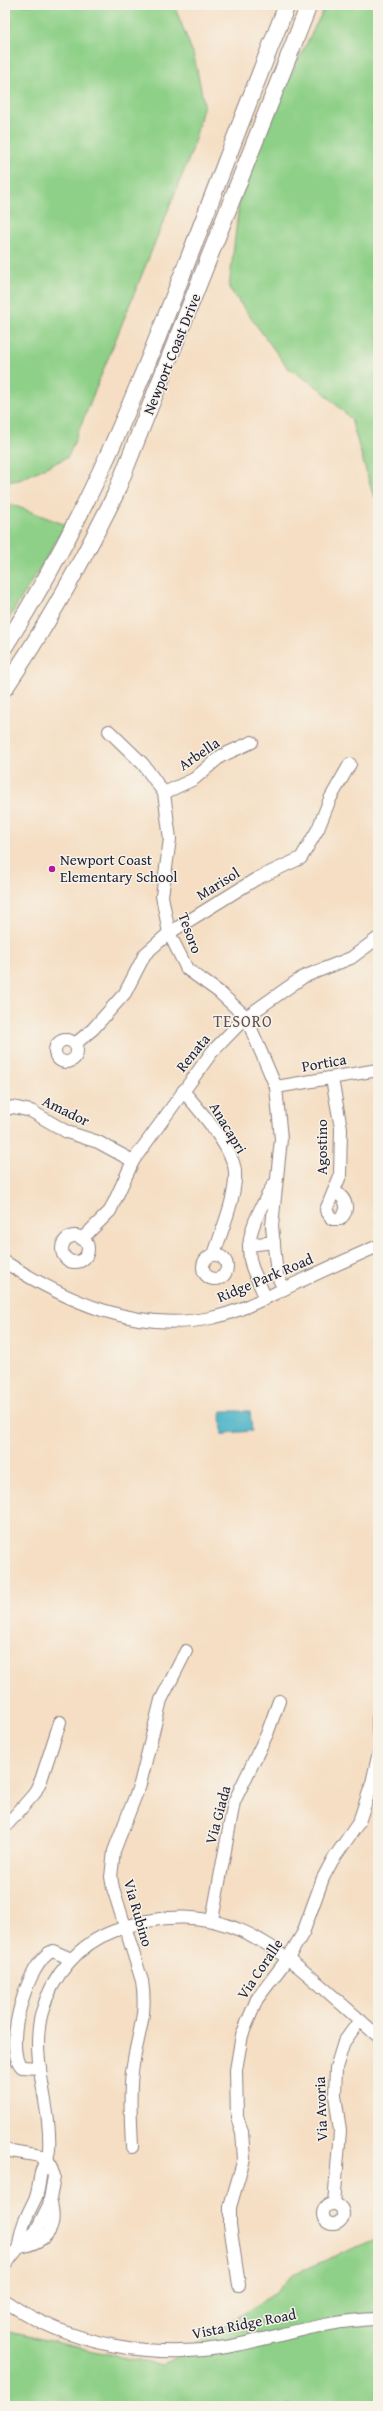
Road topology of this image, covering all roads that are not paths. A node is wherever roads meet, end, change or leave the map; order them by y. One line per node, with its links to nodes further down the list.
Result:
1 (287, 5): 3 (main road, Newport Coast Drive)
2 (309, 5): 4 (main road, Newport Coast Drive)
3 (5, 646)
4 (5, 688)
5 (109, 731): 8 (street, Tesoro)
6 (252, 742): 8 (street, Arbella)
7 (350, 764): 9 (street, Marisol)
8 (164, 793): 9 (street, Tesoro)
9 (170, 933): 11 (street, Tesoro); 12 (street, Marisol)
10 (378, 938): 11 (street, Renata)
11 (246, 1017): 15 (street, Tesoro); 16 (street, Renata)
12 (74, 1044)
13 (378, 1070): 14 (street, Portica)
14 (332, 1079): 15 (street, Portica); 20 (street, Agostino)
15 (276, 1087): 19 (street, Tesoro)
16 (183, 1092): 18 (street, Renata); 25 (street, Anacapri)
17 (5, 1110): 18 (street, Amador)
18 (133, 1161): 21 (street, Renata)
19 (275, 1180): 22 (street, Tesoro); 23 (street, Tesoro)
20 (335, 1191)
21 (82, 1239)
22 (274, 1242): 23 (street); 27 (street, Tesoro)
23 (249, 1245): 28 (street, Tesoro)
24 (378, 1246): 27 (street, Ridge Park Road)
25 (214, 1255)
26 (5, 1262): 28 (street, Ridge Park Road)
27 (284, 1289): 28 (street, Ridge Park Road)
28 (265, 1298)
29 (186, 1651): 37 (street, Via Rubino)
30 (280, 1701): 36 (street, Via Giada)
31 (378, 1718): 33 (street)
32 (60, 1722): 35 (street)
33 (378, 1731)
34 (378, 1756): 38 (street, Via Coralle)
35 (5, 1826)
36 (212, 1920): 37 (street); 38 (street)
37 (124, 1927): 39 (street); 43 (street, Via Rubino)
38 (288, 1958): 40 (street); 49 (street, Via Coralle)
39 (71, 1959): 42 (street); 42 (street)
40 (360, 2020): 41 (street); 46 (street, Via Avoria)
41 (378, 2036)
42 (40, 2068): 45 (street)
43 (132, 2147)
44 (5, 2150): 45 (street)
45 (47, 2157): 47 (street); 47 (street)
46 (334, 2204)
47 (19, 2247): 48 (street)
48 (5, 2265)
49 (239, 2285)
50 (5, 2301): 51 (street, Vista Ridge Road)
51 (378, 2319)

